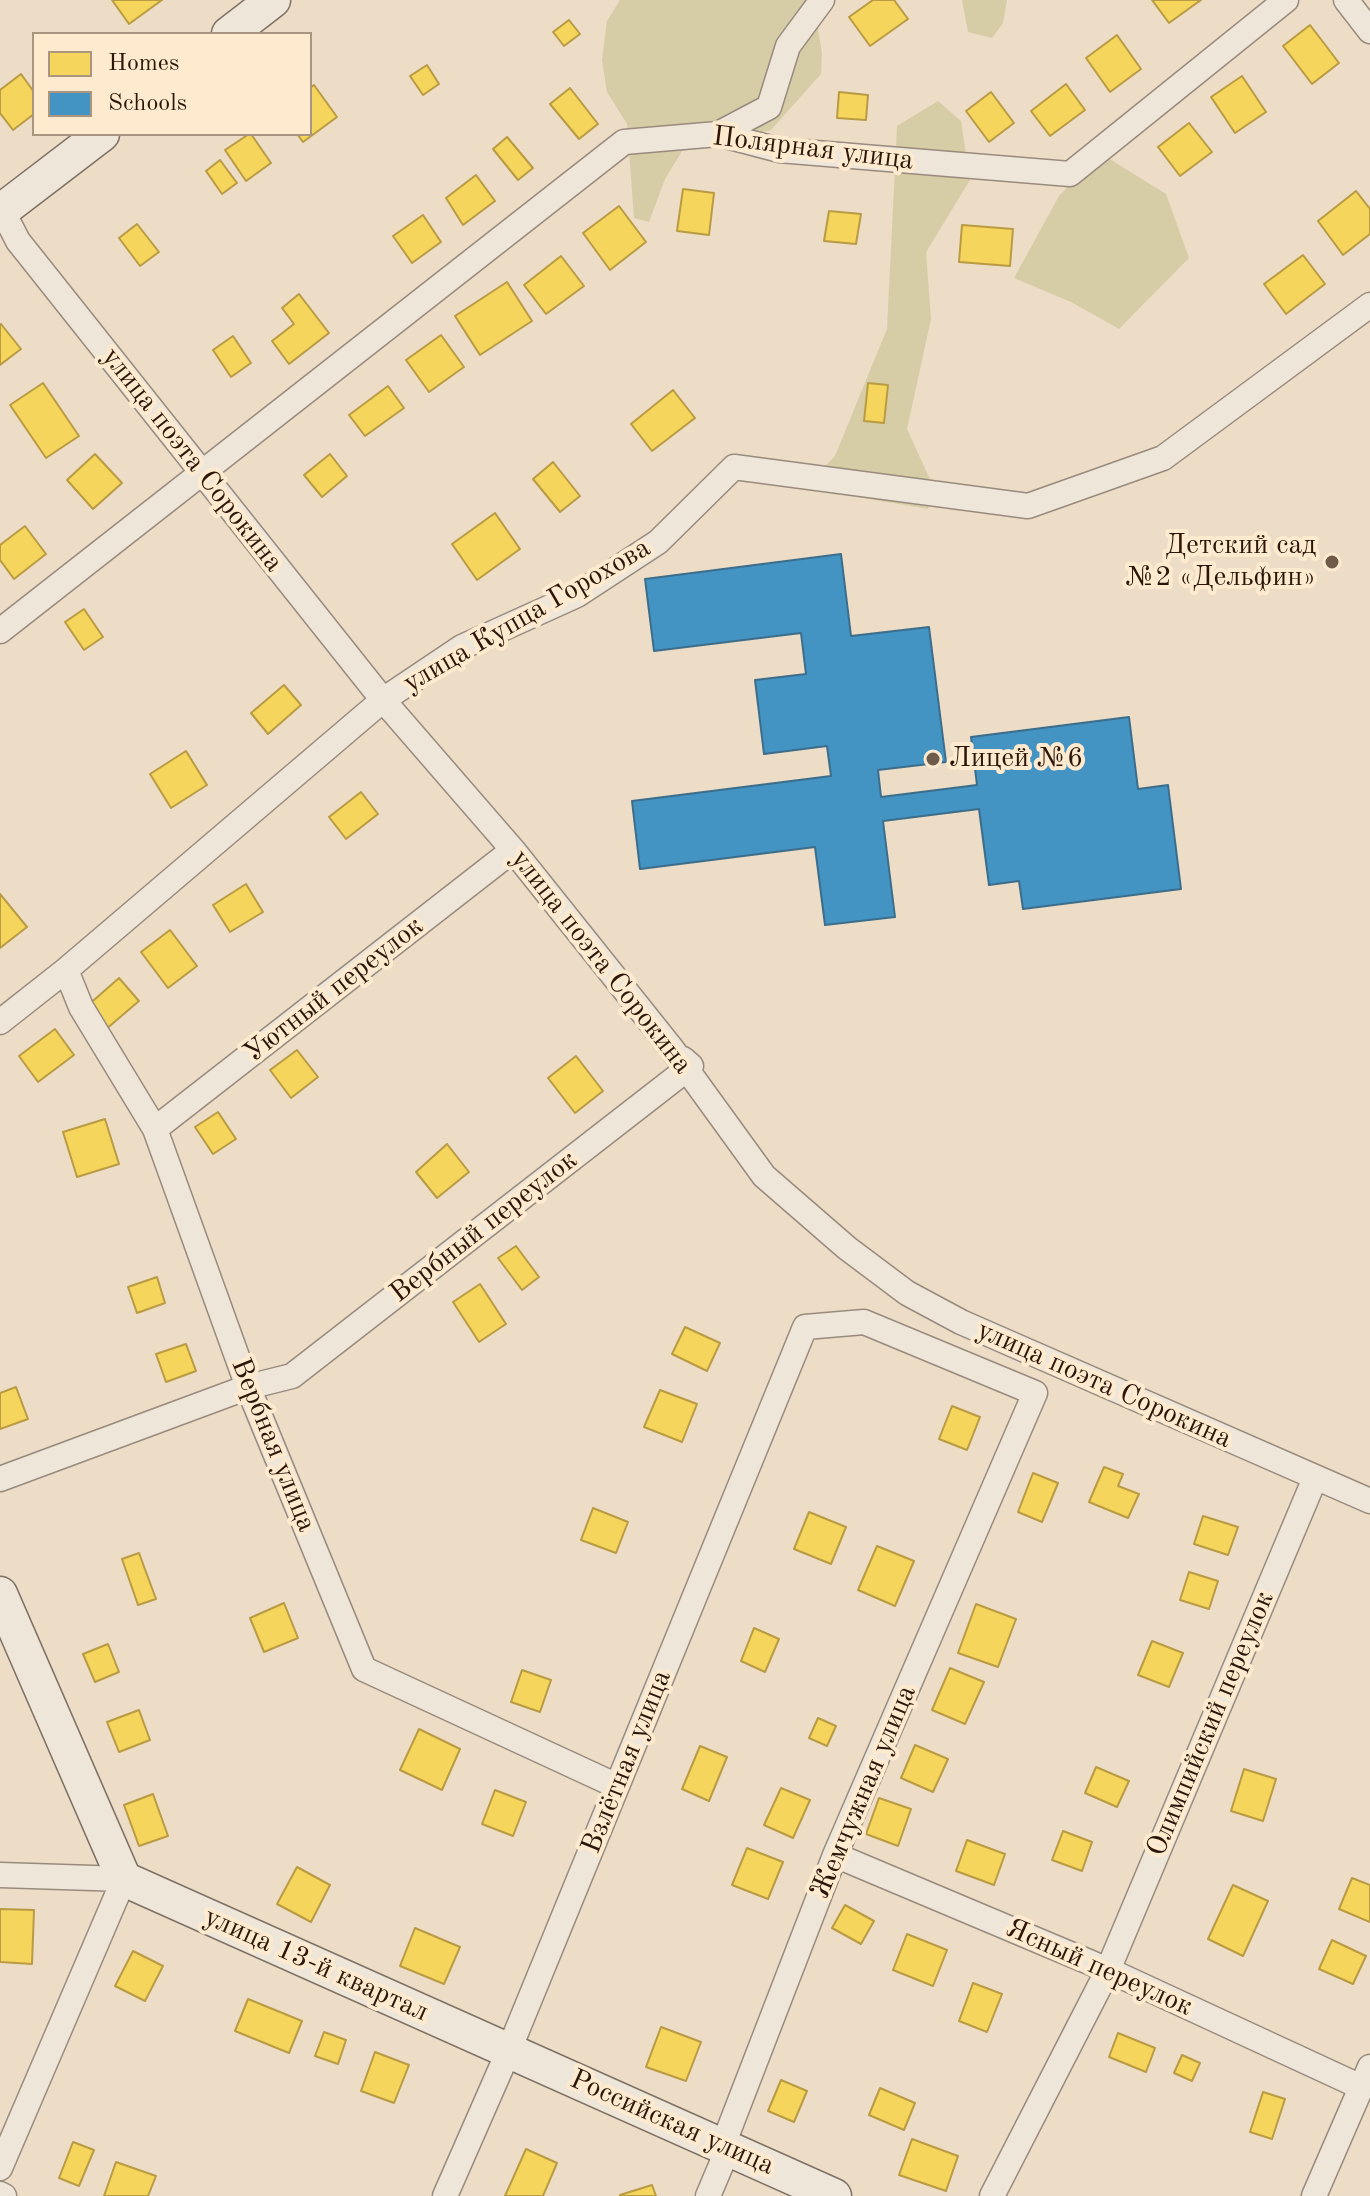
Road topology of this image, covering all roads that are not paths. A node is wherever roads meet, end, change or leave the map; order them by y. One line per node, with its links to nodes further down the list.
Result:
1 (822, 0): 7 (street)
2 (1286, 0): 7 (street, Полярная улица)
3 (1346, 0): 5 (street)
4 (260, 4): 6 (street)
5 (1370, 31)
6 (231, 32)
7 (718, 134): 11 (street, Полярная улица)
8 (99, 136): 9 (street)
9 (1, 209): 11 (street, улица поэта Сорокина)
10 (1370, 305): 13 (street, улица Купца Горохова)
11 (202, 474): 12 (street, Полярная улица); 13 (street, улица поэта Сорокина)
12 (0, 631)
13 (383, 700): 14 (street, улица поэта Сорокина); 15 (street, улица Купца Горохова)
14 (513, 850): 17 (street, улица поэта Сорокина); 18 (street, Уютный переулок)
15 (66, 970): 16 (street, улица Купца Горохова); 18 (street, Вербная улица)
16 (0, 1022)
17 (672, 1049): 19 (street, Вербный переулок); 21 (street, улица поэта Сорокина)
18 (155, 1129): 19 (street, Вербная улица)
19 (248, 1387): 22 (street); 25 (street, Вербная улица)
20 (1035, 1393): 25 (street, Взлётная улица); 26 (street, Жемчужная улица)
21 (1315, 1478): 23 (street, улица поэта Сорокина); 29 (street, Олимпийский переулок)
22 (0, 1479)
23 (1370, 1501)
24 (0, 1594): 28 (street)
25 (617, 1786): 30 (street, Взлётная улица)
26 (835, 1855): 29 (street, Ясный переулок); 32 (street, Жемчужная улица)
27 (0, 1875): 28 (street)
28 (124, 1879): 30 (street, улица 13-й квартал); 33 (street)
29 (1108, 1970): 31 (street, Ясный переулок); 37 (street, Олимпийский переулок)
30 (509, 2050): 32 (street, Российская улица); 34 (street, Взлётная улица)
31 (1365, 2077): 38 (street)
32 (723, 2145): 35 (street, Жемчужная улица); 36 (street, Российская улица)
33 (0, 2168)
34 (445, 2196)
35 (708, 2196)
36 (834, 2196)
37 (992, 2196)
38 (1314, 2196)

